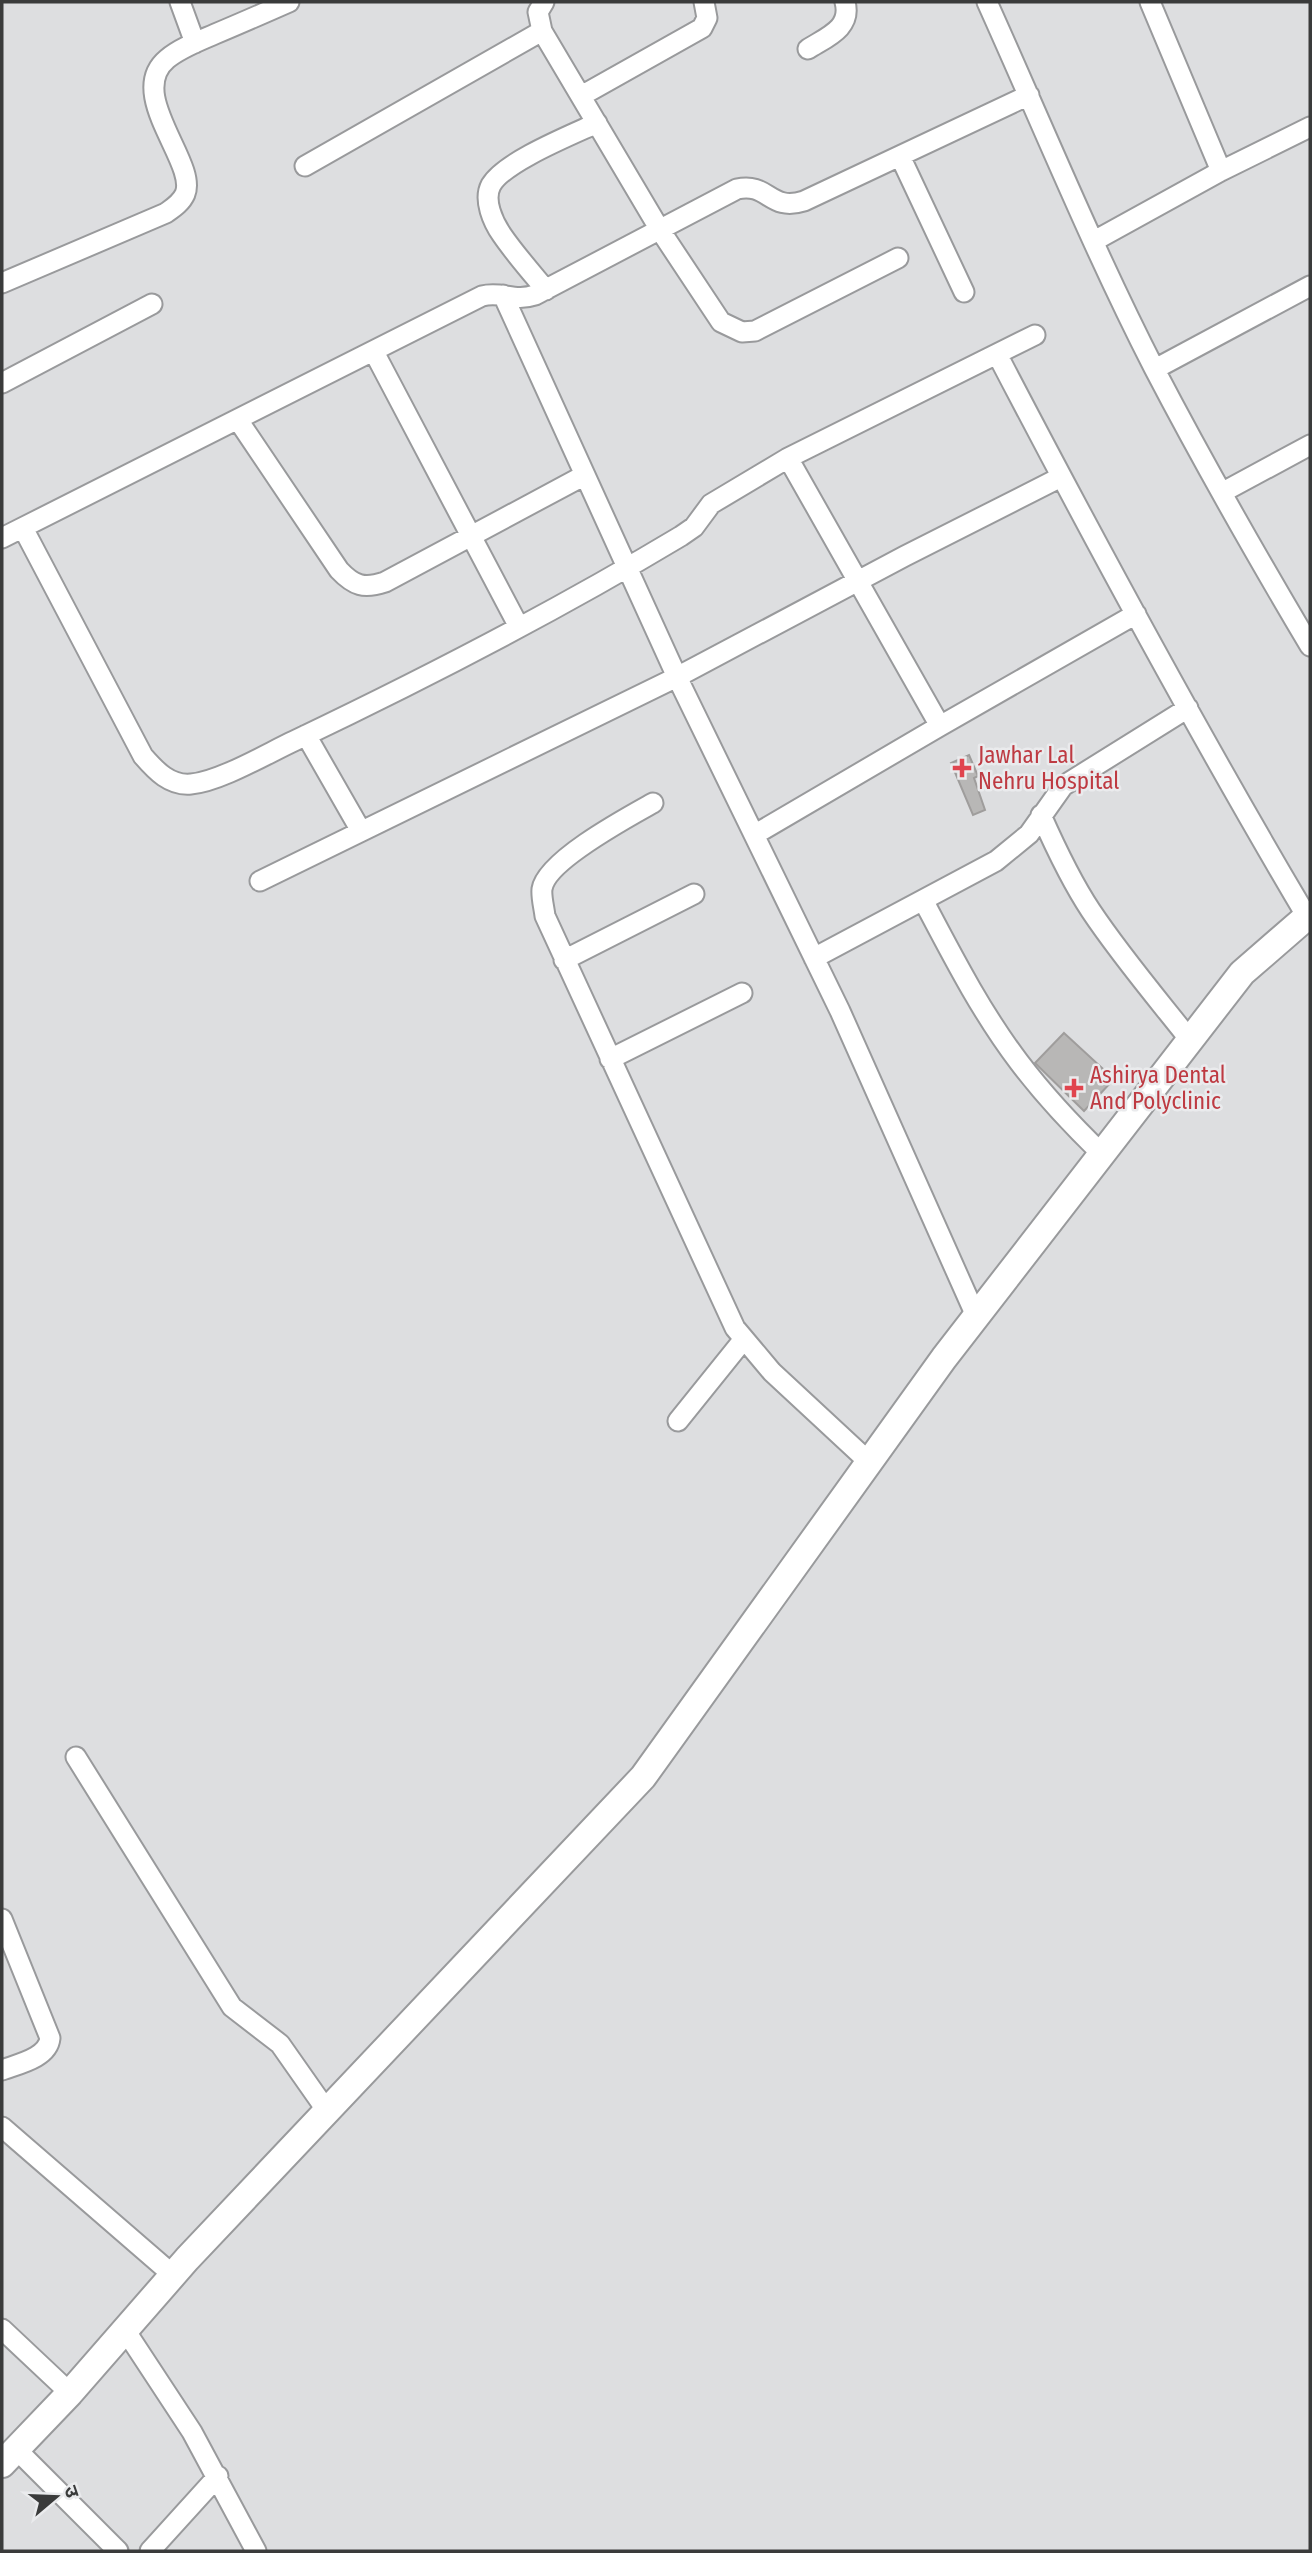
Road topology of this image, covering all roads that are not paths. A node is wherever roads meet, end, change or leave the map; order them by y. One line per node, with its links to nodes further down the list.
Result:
1 (180, 2): 9 (street)
2 (289, 2): 9 (street)
3 (544, 2): 8 (street)
4 (704, 2): 12 (street)
5 (845, 2): 10 (street)
6 (987, 2): 11 (street)
7 (1150, 2): 17 (street)
8 (542, 31): 12 (street); 16 (street)
9 (195, 43): 21 (street)
10 (808, 49)
11 (1029, 95): 15 (street); 19 (street)
12 (581, 96): 13 (street)
13 (597, 123): 18 (street); 23 (street)
14 (1310, 127): 17 (street)
15 (900, 156): 18 (street); 24 (street)
16 (305, 166)
17 (1221, 171): 19 (street)
18 (660, 230): 20 (street); 23 (street)
19 (1094, 241): 30 (street)
20 (898, 258)
21 (2, 283)
22 (1310, 286): 30 (street)
23 (546, 290): 25 (street)
24 (964, 292)
25 (503, 295): 28 (street); 35 (street)
26 (152, 304): 31 (street)
27 (1035, 335): 29 (street)
28 (374, 352): 32 (street); 40 (street)
29 (997, 354): 34 (street); 36 (street)
30 (1155, 369): 37 (street)
31 (2, 383)
32 (238, 420): 38 (street); 40 (street)
33 (1310, 445): 37 (street)
34 (788, 458): 41 (street); 42 (street)
35 (585, 475): 40 (street); 41 (street)
36 (1061, 477): 42 (street); 43 (street)
37 (1223, 492): 45 (street)
38 (23, 528): 39 (street); 49 (street)
39 (2, 538)
40 (470, 538): 44 (street)
41 (628, 568): 44 (street); 46 (street)
42 (858, 583): 46 (street); 48 (street)
43 (1136, 614): 47 (street); 48 (street)
44 (519, 628): 49 (street)
45 (1310, 646)
46 (677, 677): 52 (street); 53 (street)
47 (1188, 708): 51 (street); 57 (street)
48 (940, 726): 53 (street)
49 (306, 735): 52 (street)
50 (653, 803): 59 (street)
51 (1041, 816): 56 (street); 61 (street)
52 (361, 831): 54 (street)
53 (754, 835): 58 (street)
54 (260, 881)
55 (694, 894): 59 (street)
56 (923, 900): 58 (street); 63 (street)
57 (1309, 916): 61 (street)
58 (814, 958): 64 (street)
59 (564, 960): 62 (street)
60 (742, 993): 62 (street)
61 (1190, 1040): 63 (street)
62 (610, 1059): 65 (street)
63 (1102, 1154): 64 (street)
64 (976, 1316): 67 (street)
65 (744, 1339): 66 (street); 67 (street)
66 (678, 1421)
67 (869, 1462): 71 (street)
68 (76, 1757): 71 (street)
69 (2, 1919): 70 (street)
70 (2, 2070)
71 (327, 2111): 73 (street)
72 (2, 2127): 73 (street)
73 (173, 2275): 75 (street)
74 (2, 2329): 76 (street)
75 (125, 2330): 76 (street); 78 (street)
76 (70, 2393): 77 (street)
77 (9, 2457): 79 (street)
78 (218, 2476): 80 (street); 81 (street)
79 (118, 2551)
80 (150, 2551)
81 (256, 2551)

